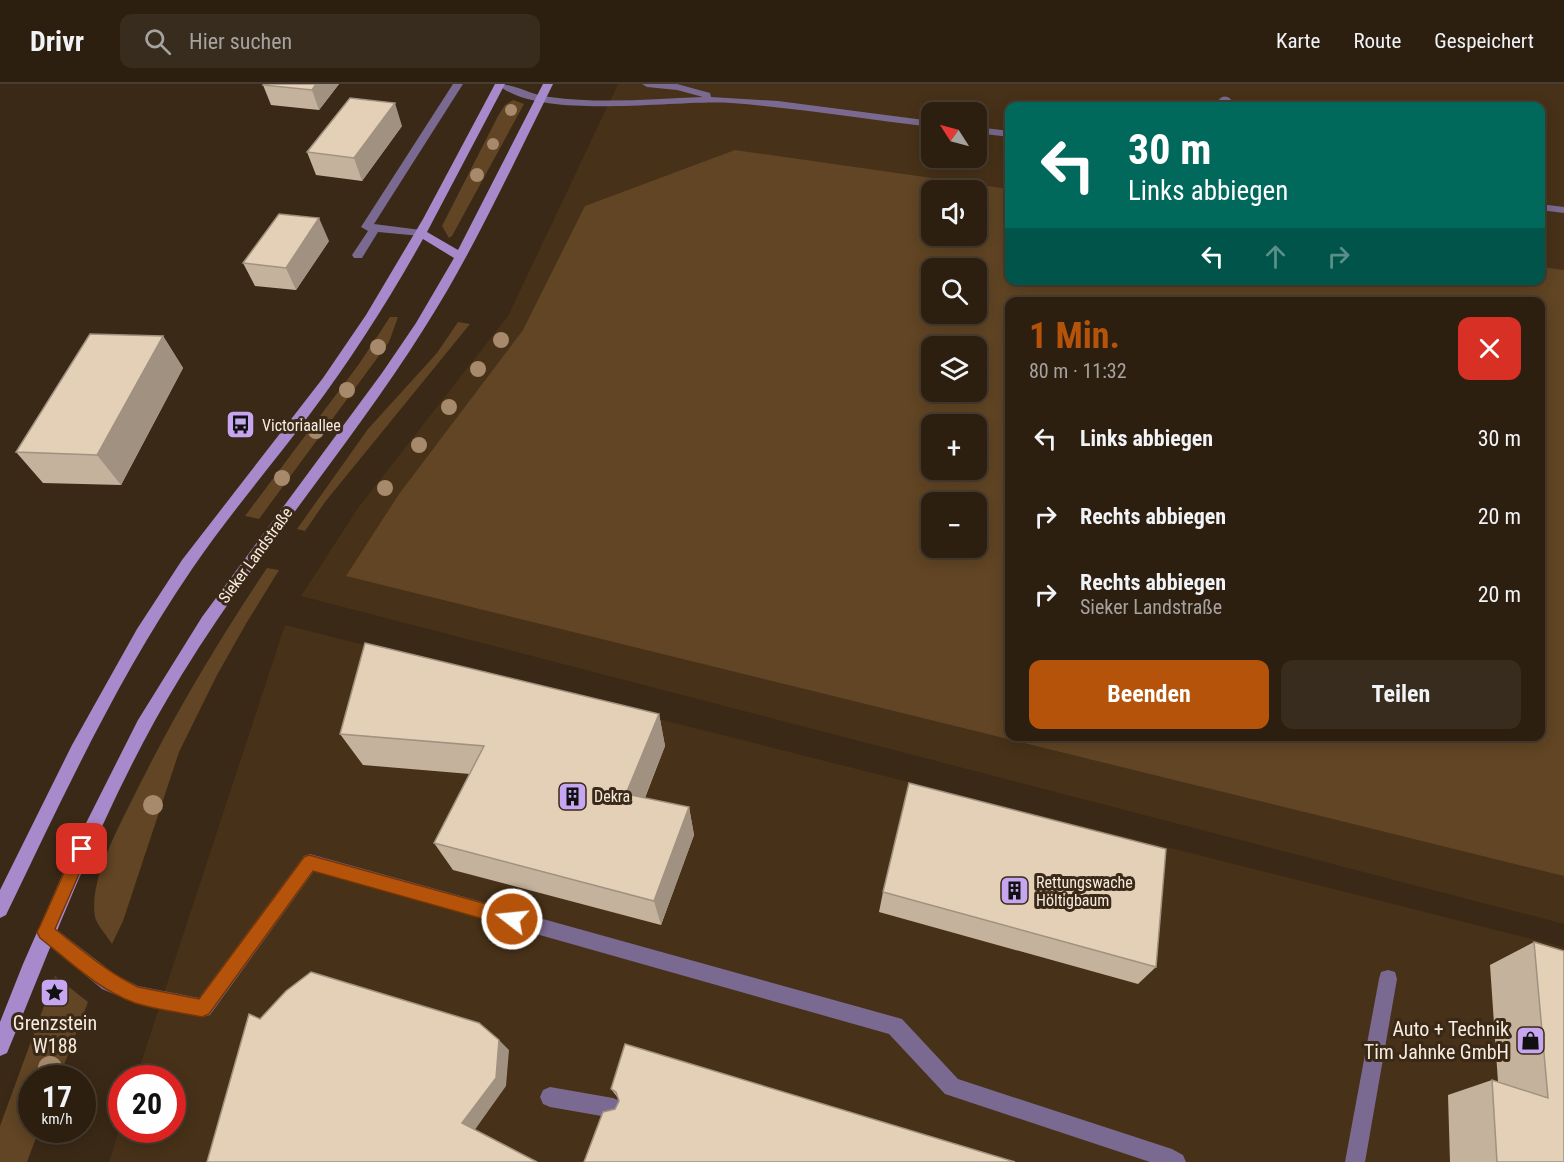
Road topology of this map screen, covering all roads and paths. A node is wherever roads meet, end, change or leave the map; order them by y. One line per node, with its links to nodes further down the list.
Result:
1 (458, 84): 12 (street)
2 (501, 84): 5 (street); 13 (main road)
3 (548, 84): 5 (main road, Sieker Landstraße)
4 (647, 84): 6 (street)
5 (540, 99): 6 (street); 15 (main road, Sieker Landstraße)
6 (725, 100): 7 (street)
7 (921, 123)
8 (987, 131): 9 (street)
9 (1005, 133)
10 (1545, 208): 11 (street)
11 (1564, 210)
12 (375, 228): 13 (street); 14 (street)
13 (421, 233): 15 (main road); 16 (main road)
14 (357, 255)
15 (460, 256): 17 (main road, Sieker Landstraße)
16 (0, 909)
17 (45, 932): 19 (main road, Sieker Landstraße); 22 (street)
18 (1388, 979): 23 (street)
19 (0, 1046)
20 (550, 1097): 21 (street)
21 (613, 1108)
22 (1176, 1162)
23 (1355, 1162)

